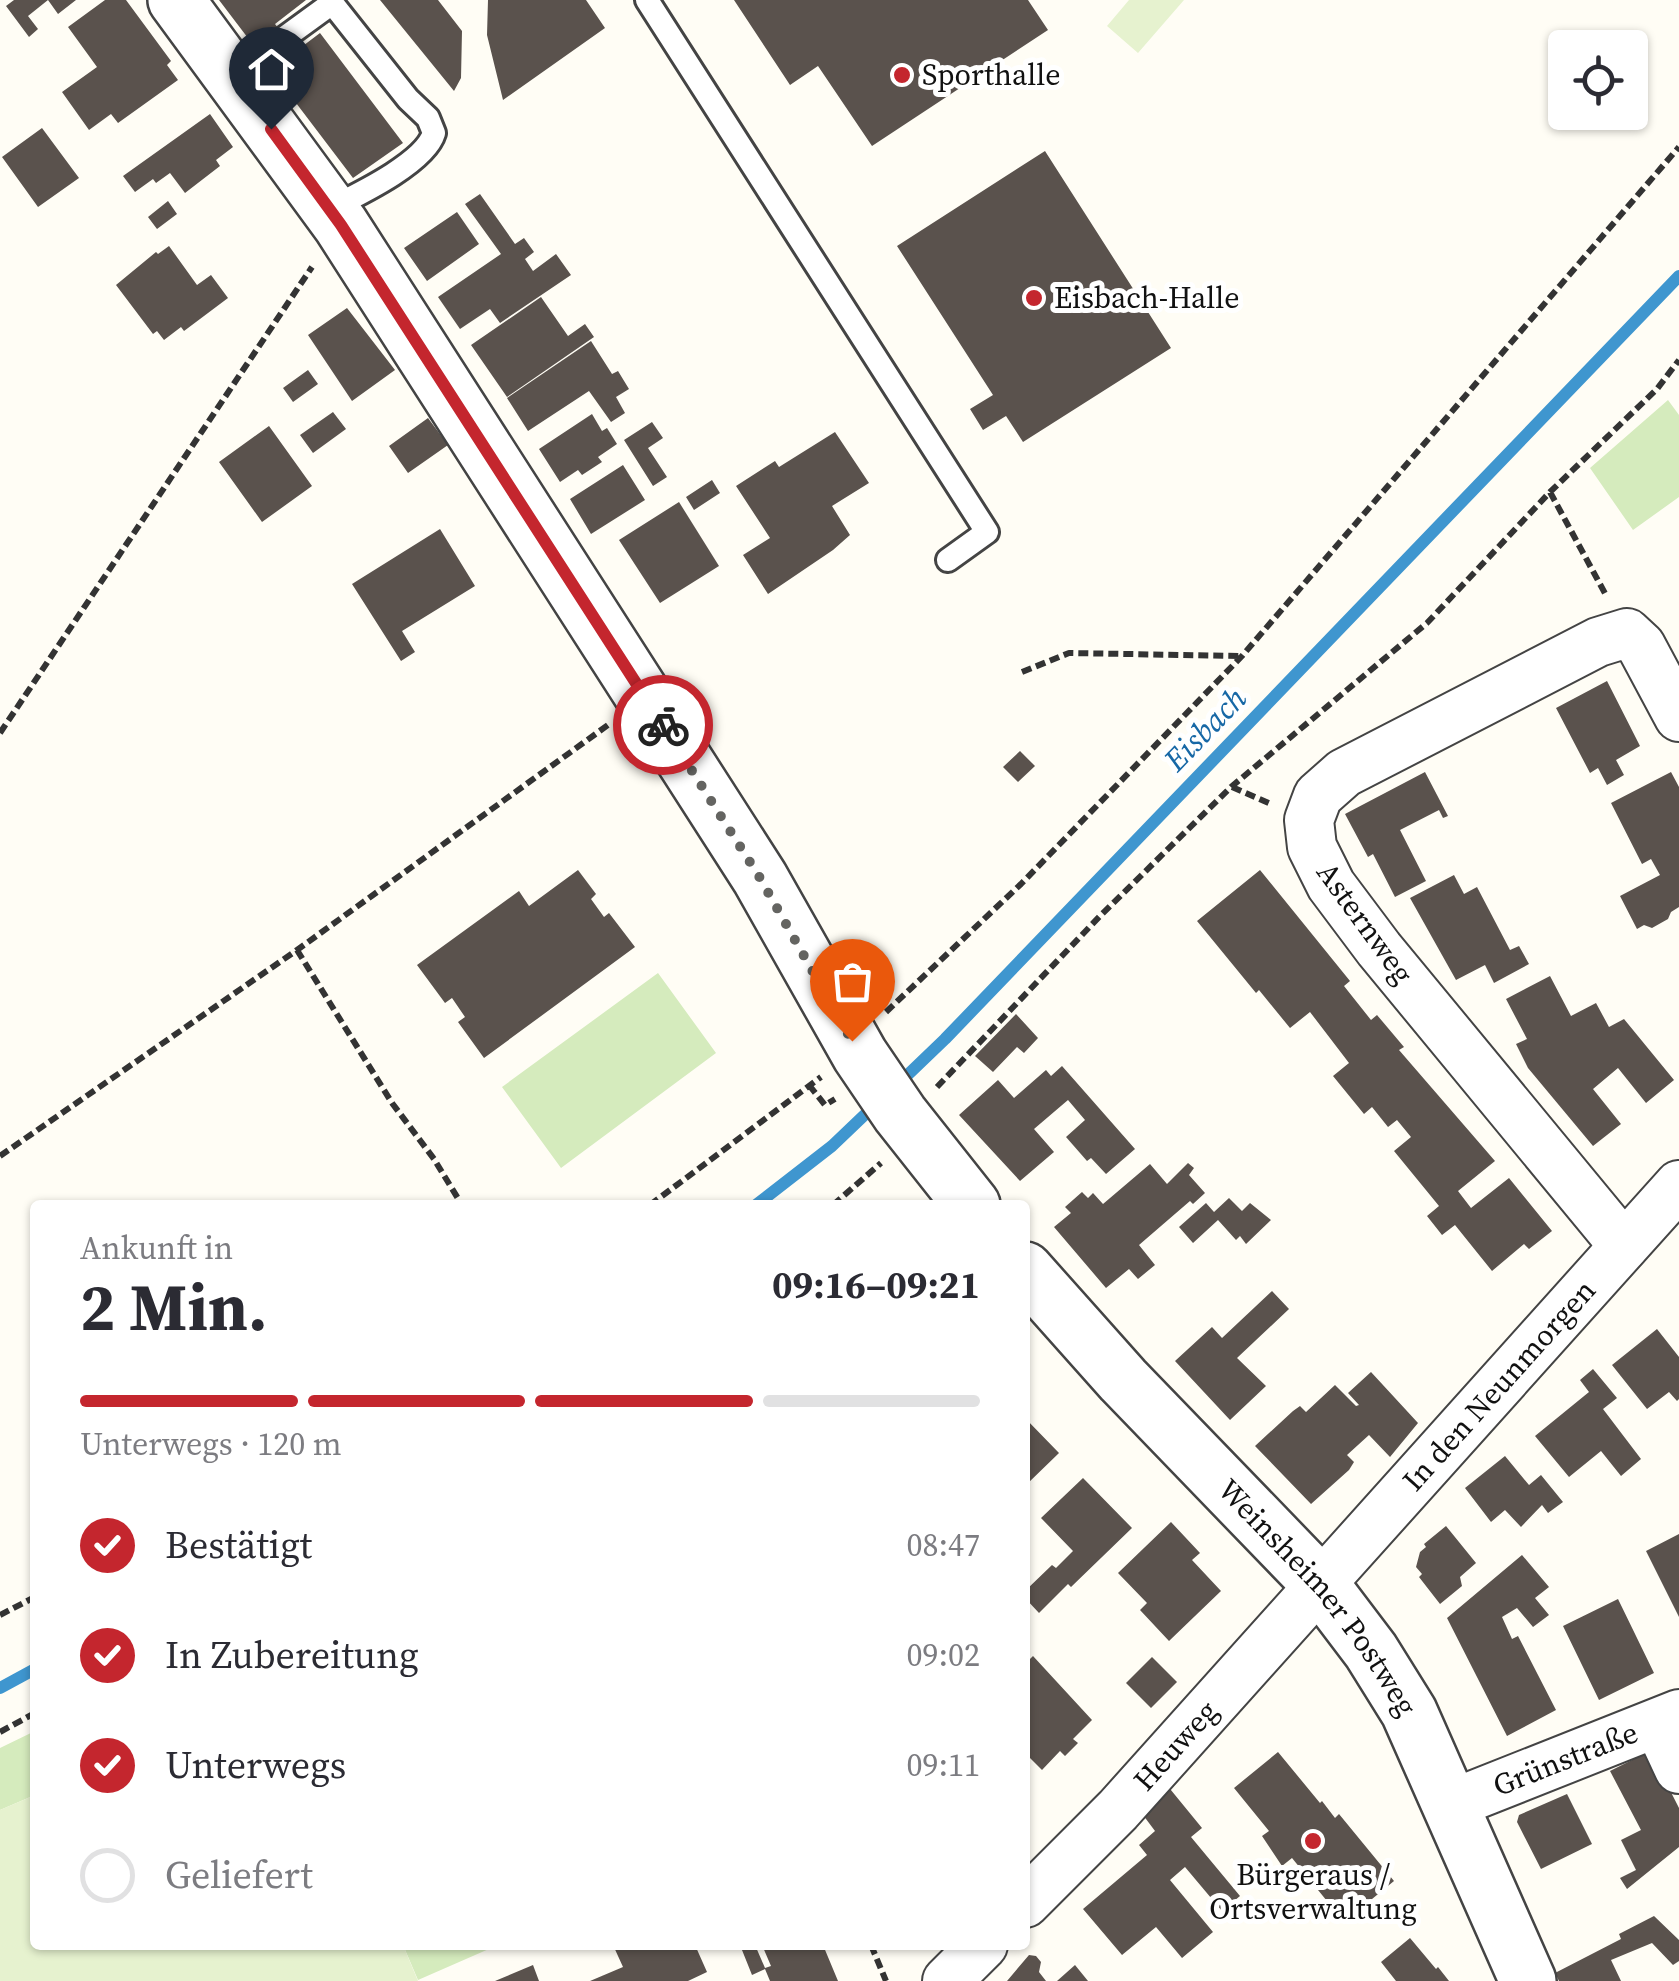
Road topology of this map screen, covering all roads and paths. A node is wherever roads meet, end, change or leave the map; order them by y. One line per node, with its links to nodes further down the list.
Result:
1 (176, 0): 3 (street)
2 (647, 0): 8 (lane)
3 (232, 76): 5 (street); 5 (lane)
4 (1679, 148): 10 (path)
5 (335, 217): 12 (street); 14 (path)
6 (1679, 360): 7 (path)
7 (1550, 492): 9 (path); 19 (path)
8 (948, 560)
9 (1627, 633): 13 (street); 26 (street, Asternweg)
10 (1242, 656): 11 (path); 16 (path)
11 (1022, 672)
12 (646, 698): 15 (path); 16 (street)
13 (1679, 717)
14 (0, 733)
15 (296, 950): 20 (path); 22 (path)
16 (856, 1048): 17 (path); 19 (street)
17 (809, 1085): 18 (path); 23 (path)
18 (825, 1105)
19 (908, 1124): 24 (path); 25 (street)
20 (0, 1156)
21 (1679, 1185): 26 (street, In den Neunmorgen)
22 (459, 1200)
23 (657, 1200)
24 (838, 1200)
25 (968, 1200)
26 (1624, 1246): 28 (street, In den Neunmorgen)
27 (1030, 1276): 28 (street, Weinsheimer Postweg)
28 (1321, 1585): 35 (street, Weinsheimer Postweg); 36 (street, Heuweg)
29 (30, 1600): 30 (path)
30 (0, 1616)
31 (30, 1716): 33 (path)
32 (1668, 1718): 34 (street); 35 (street, Grünstraße)
33 (0, 1732)
34 (1679, 1769)
35 (1452, 1804): 41 (street, Weinsheimer Postweg)
36 (1030, 1898)
37 (873, 1950): 39 (path)
38 (978, 1950): 40 (street)
39 (886, 1981)
40 (947, 1981)
41 (1528, 1981)

